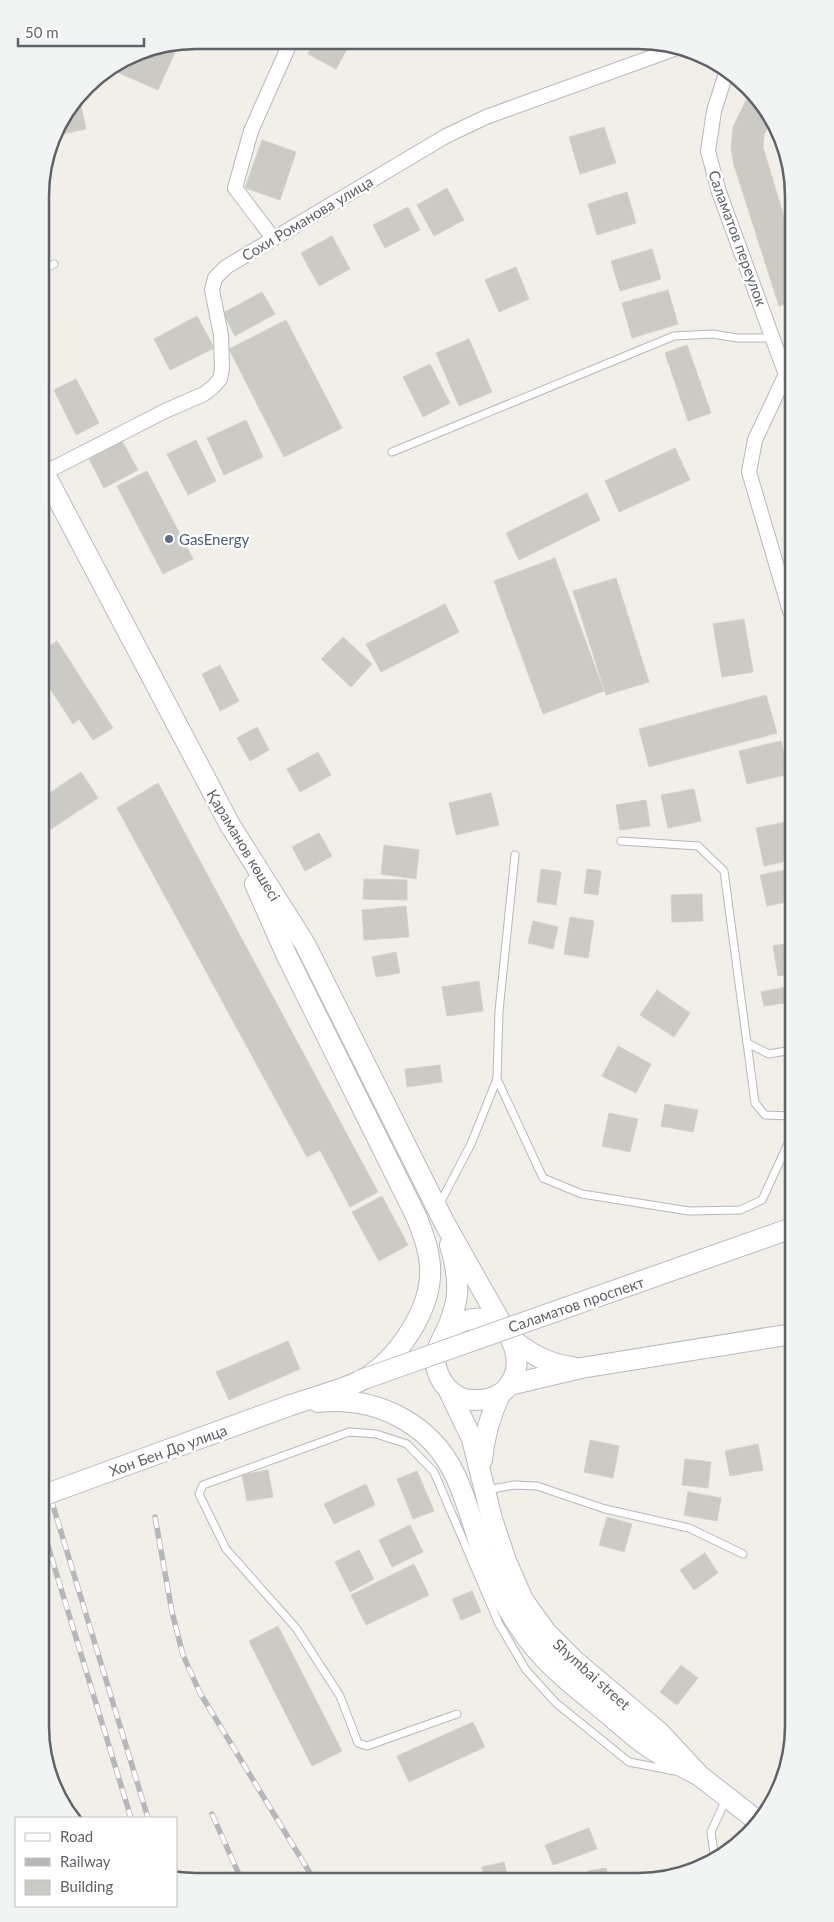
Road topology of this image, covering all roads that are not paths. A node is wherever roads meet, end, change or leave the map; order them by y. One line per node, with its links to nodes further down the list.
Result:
1 (288, 49): 4 (street)
2 (666, 52): 4 (street, Сохи Романова улица)
3 (725, 77): 7 (street, Саламатов переулок)
4 (273, 238): 11 (street, Сохи Романова улица)
5 (54, 264): 6 (lane)
6 (49, 266)
7 (774, 338): 8 (street, Саламатов переулок); 10 (lane)
8 (785, 368)
9 (785, 382): 13 (street, Саламатов переулок)
10 (392, 452)
11 (49, 467)
12 (49, 481): 14 (main road, Қараманов көшесі)
13 (785, 593)
14 (230, 825): 22 (main road, Қараманов көшесі); 28 (main road)
15 (620, 842): 17 (lane)
16 (515, 855): 19 (lane)
17 (747, 1043): 18 (lane); 20 (lane)
18 (785, 1051)
19 (497, 1079): 21 (lane); 22 (lane)
20 (785, 1116)
21 (785, 1149)
22 (441, 1216): 24 (main road); 26 (main road)
23 (785, 1230): 28 (main road, Саламатов проспект, bridge)
24 (446, 1331): 26 (main road); 30 (main road)
25 (785, 1335): 27 (main road)
26 (509, 1336): 27 (main road); 29 (main road)
27 (581, 1368): 29 (main road)
28 (361, 1380): 31 (main road, Саламатов проспект)
29 (504, 1390): 30 (main road); 32 (main road)
30 (449, 1391): 32 (main road)
31 (292, 1405): 34 (main road, Хон Бен До улица, bridge); 37 (main road)
32 (481, 1470): 33 (main road, Shymbai street)
33 (484, 1490): 35 (lane); 37 (main road, Shymbai street)
34 (49, 1493)
35 (743, 1554)
36 (457, 1714): 37 (lane)
37 (700, 1776): 38 (main road)
38 (727, 1797): 39 (main road); 40 (lane)
39 (753, 1817)
40 (714, 1851)

